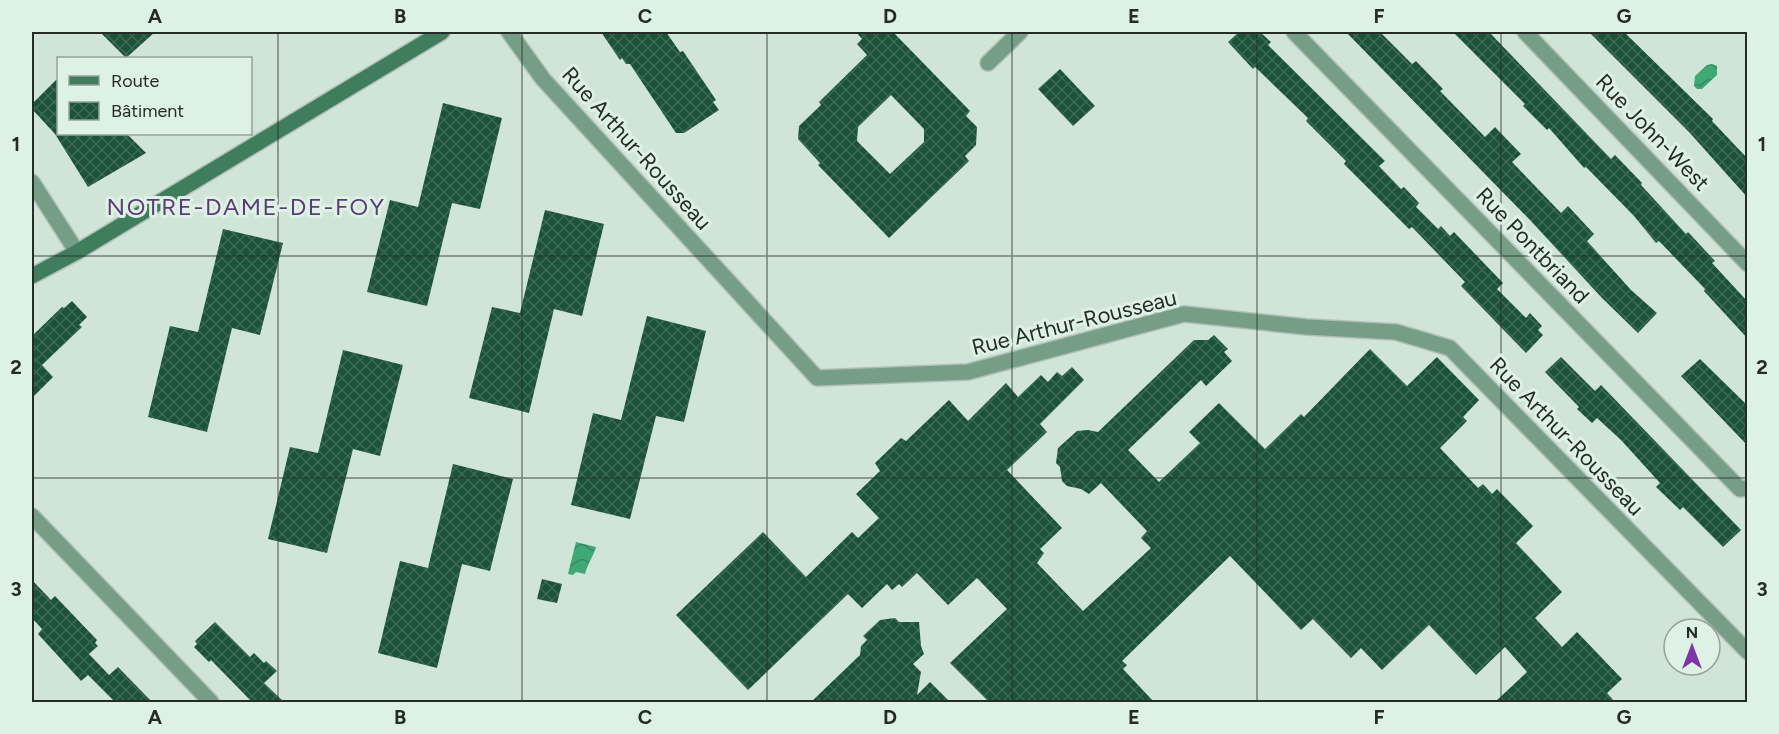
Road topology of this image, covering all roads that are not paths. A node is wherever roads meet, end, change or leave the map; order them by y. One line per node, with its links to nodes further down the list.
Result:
1 (442, 32): 8 (main road)
2 (509, 32): 13 (street, Rue Arthur-Rousseau)
3 (1020, 32): 6 (street)
4 (1294, 32): 11 (street, Rue Pontbriand)
5 (1525, 32): 9 (street, Rue John-West)
6 (988, 63)
7 (32, 182): 8 (street)
8 (77, 252): 10 (main road)
9 (1748, 264)
10 (32, 276)
11 (1744, 489)
12 (32, 516): 14 (street)
13 (1748, 652)
14 (211, 702)

